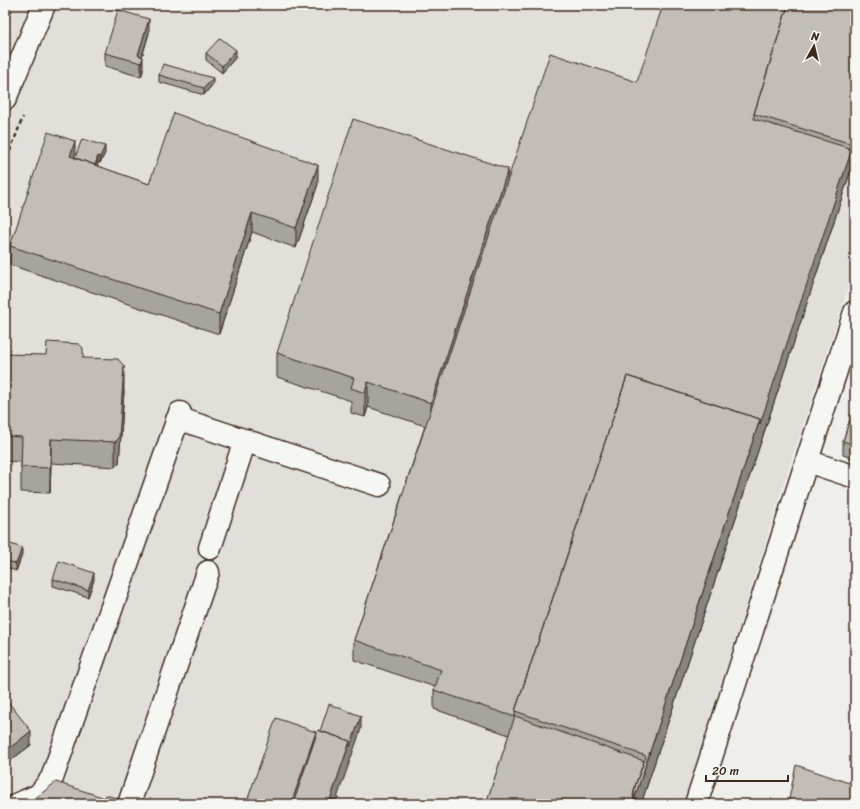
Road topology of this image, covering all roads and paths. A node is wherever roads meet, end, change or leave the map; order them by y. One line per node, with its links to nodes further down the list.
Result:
1 (14, 5): 3 (path)
2 (44, 5): 4 (street)
3 (5, 27)
4 (5, 99)
5 (855, 312): 7 (street)
6 (245, 440): 9 (street); 10 (street); 12 (street)
7 (807, 461): 8 (street); 14 (street)
8 (855, 477)
9 (379, 485)
10 (210, 548)
11 (208, 572): 13 (street)
12 (18, 804)
13 (129, 804)
14 (696, 804)

